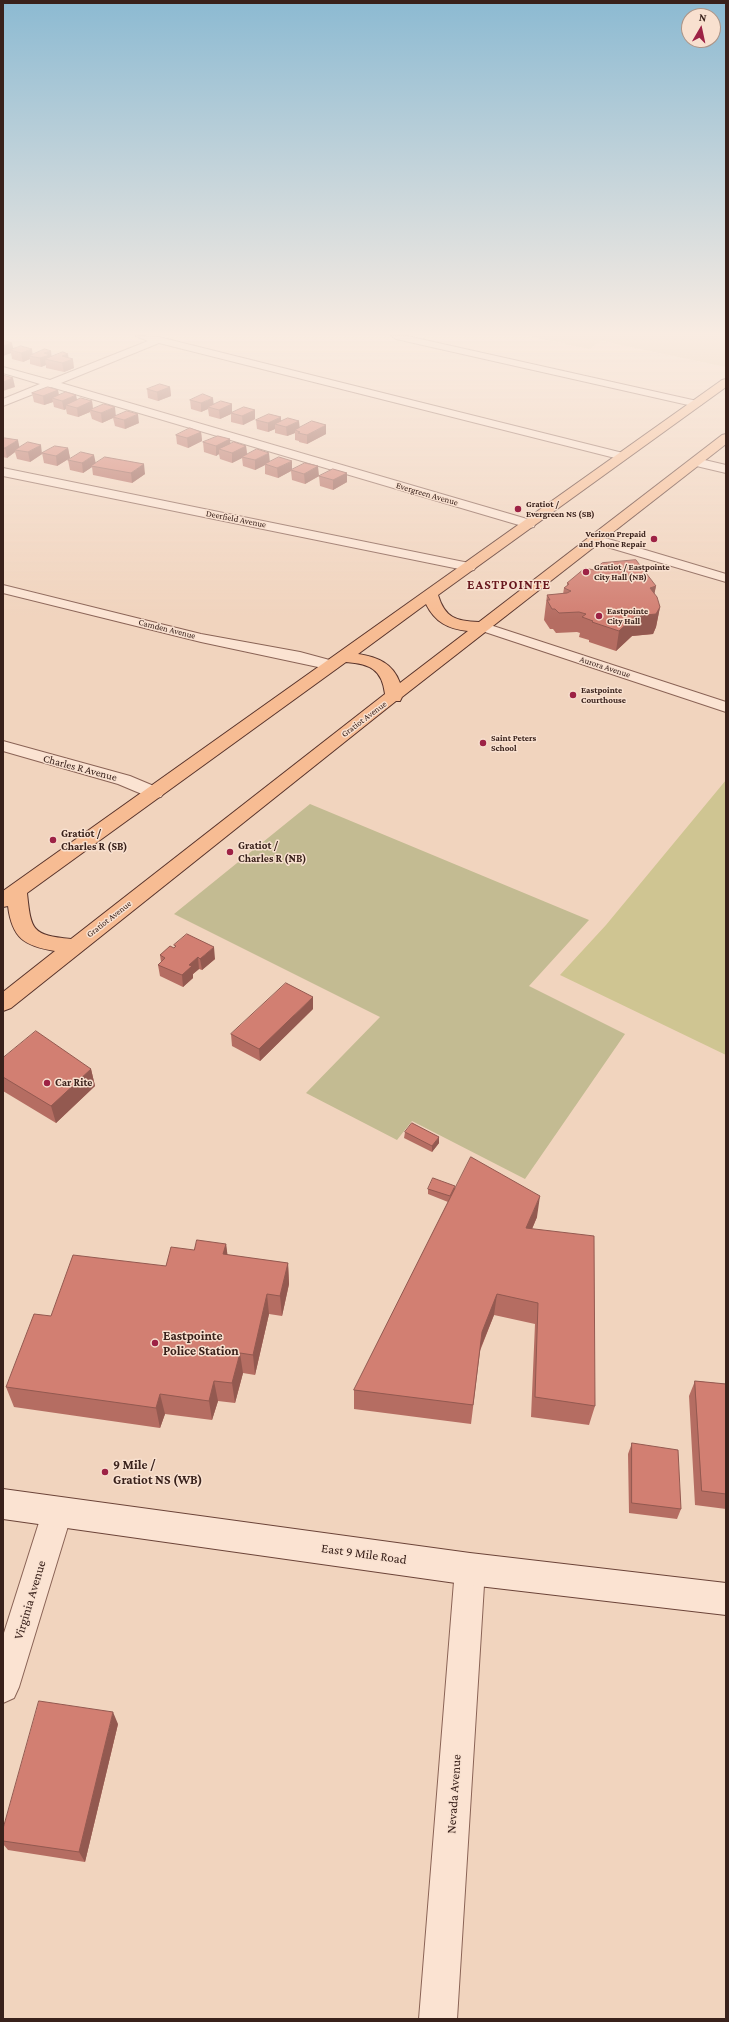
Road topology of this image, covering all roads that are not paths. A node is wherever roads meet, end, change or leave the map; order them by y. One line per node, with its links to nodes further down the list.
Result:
1 (211, 430): 9 (street, Evergreen Avenue)
2 (520, 430): 5 (street)
3 (659, 430): 5 (main road)
4 (726, 438): 6 (main road, Gratiot Avenue)
5 (623, 456): 9 (main road)
6 (696, 462): 7 (street); 10 (main road, Gratiot Avenue)
7 (726, 469)
8 (3, 472): 11 (street, Deerfield Avenue)
9 (529, 524): 11 (main road)
10 (595, 539): 12 (street); 15 (main road, Gratiot Avenue)
11 (470, 567): 14 (main road)
12 (726, 578)
13 (3, 589): 16 (street, Camden Avenue)
14 (431, 595): 15 (main road); 16 (main road)
15 (484, 627): 17 (main road, Gratiot Avenue); 18 (street, Aurora Avenue)
16 (337, 661): 17 (main road); 20 (main road)
17 (394, 697): 22 (main road, Gratiot Avenue)
18 (726, 708)
19 (3, 746): 20 (street, Charles R Avenue)
20 (156, 793): 21 (main road)
21 (10, 896): 22 (main road)
22 (74, 946): 23 (main road, Gratiot Avenue)
23 (3, 1002)
24 (3, 1504): 25 (main road, East 9 Mile Road)
25 (57, 1513): 26 (main road, East 9 Mile Road); 28 (street, Virginia Avenue)
26 (470, 1569): 27 (main road, East 9 Mile Road); 29 (street, Nevada Avenue)
27 (726, 1599)
28 (3, 1687)
29 (438, 2019)

